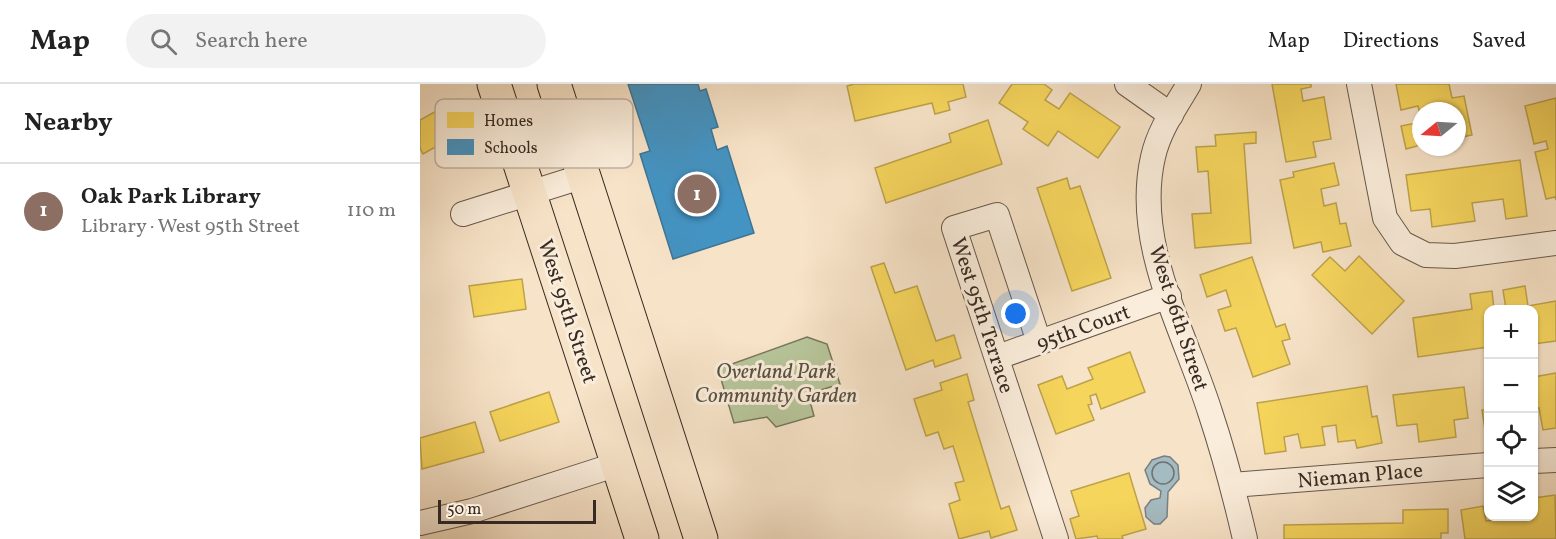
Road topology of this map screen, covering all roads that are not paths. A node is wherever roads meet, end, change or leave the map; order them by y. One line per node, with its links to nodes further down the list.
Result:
1 (494, 84): 6 (main road, West 95th Street)
2 (554, 84): 7 (main road)
3 (1126, 84): 8 (street)
4 (1189, 84): 8 (street, West 96th Street)
5 (1359, 84): 14 (street)
6 (499, 99)
7 (559, 99)
8 (1171, 115): 15 (street, West 96th Street)
9 (522, 168): 12 (main road, West 95th Street)
10 (581, 168): 11 (main road)
11 (584, 176): 12 (street); 25 (main road)
12 (530, 193): 13 (street); 20 (main road, West 95th Street)
13 (463, 214)
14 (1556, 243)
15 (1168, 296): 16 (street, 95th Court); 22 (street, West 96th Street)
16 (1039, 342): 17 (street, 95th Court); 17 (street, West 95th Terrace)
17 (998, 357): 26 (street, West 95th Terrace)
18 (1556, 460): 19 (street)
19 (1538, 461)
20 (618, 464): 23 (street); 24 (main road, West 95th Street)
21 (1484, 465): 22 (street, Nieman Place)
22 (1232, 485): 27 (street, West 96th Street)
23 (420, 522)
24 (642, 539)
25 (701, 539)
26 (1056, 539)
27 (1245, 539)

